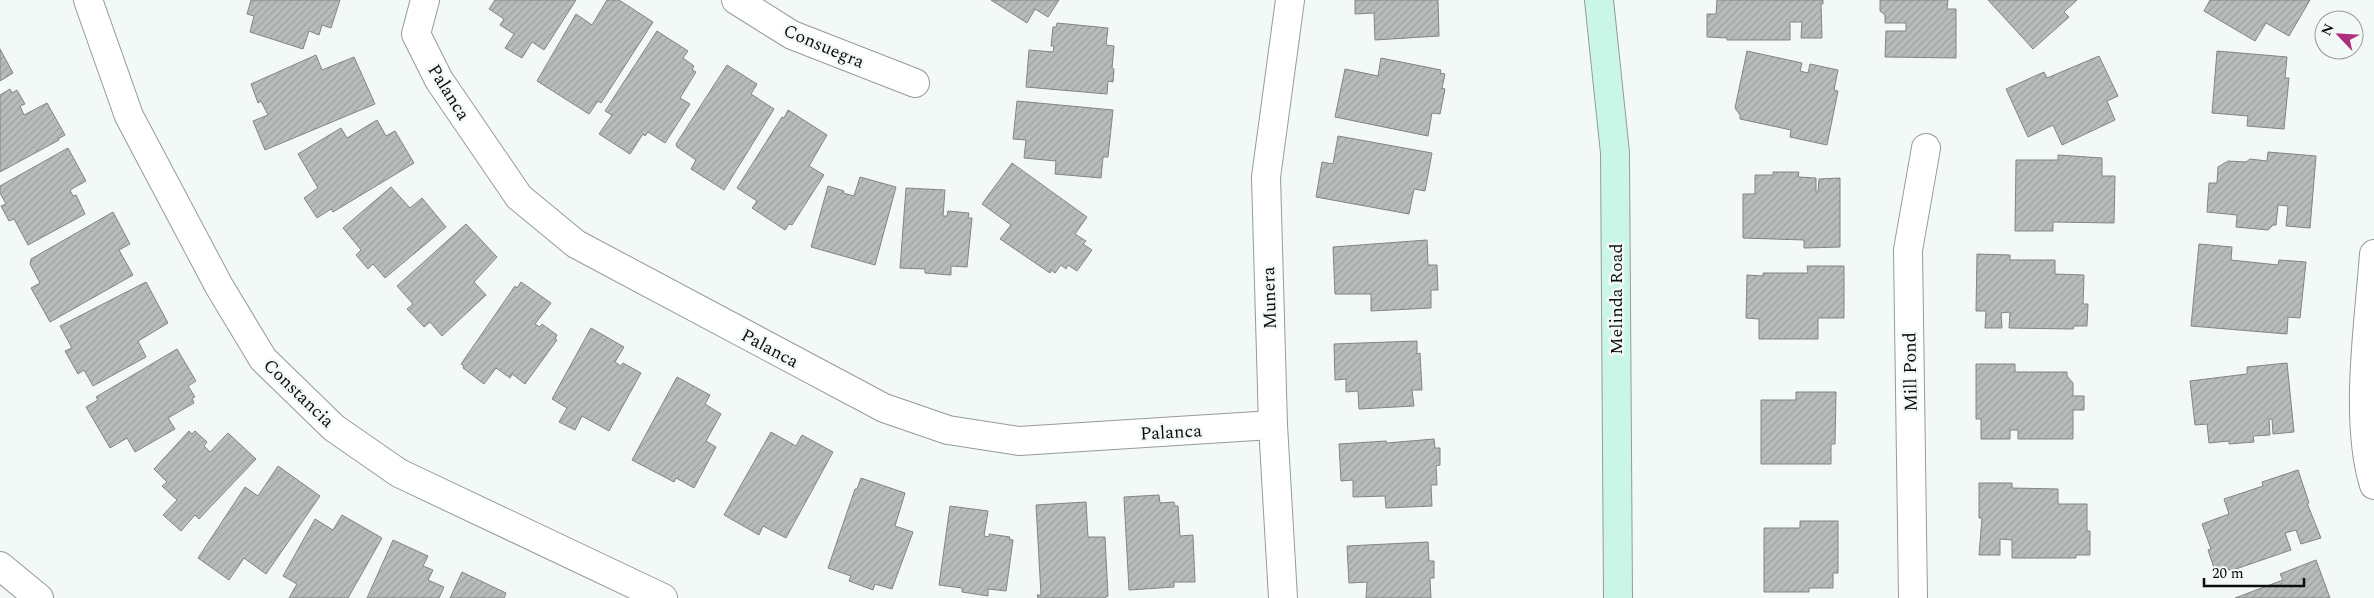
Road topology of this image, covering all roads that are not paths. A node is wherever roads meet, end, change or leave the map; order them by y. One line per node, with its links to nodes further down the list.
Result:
1 (88, 0): 13 (street, Constancia)
2 (425, 0): 9 (street, Palanca)
3 (736, 0): 6 (street, Consuegra)
4 (1290, 0): 9 (street, Munera)
5 (1599, 0): 15 (main road, Melinda Road)
6 (915, 83)
7 (1926, 148): 16 (street, Mill Pond)
8 (2374, 254): 10 (street)
9 (1273, 426): 14 (street, Munera)
10 (2374, 485)
11 (0, 566): 12 (street)
12 (39, 598)
13 (664, 598)
14 (1283, 598)
15 (1618, 598)
16 (1913, 598)

